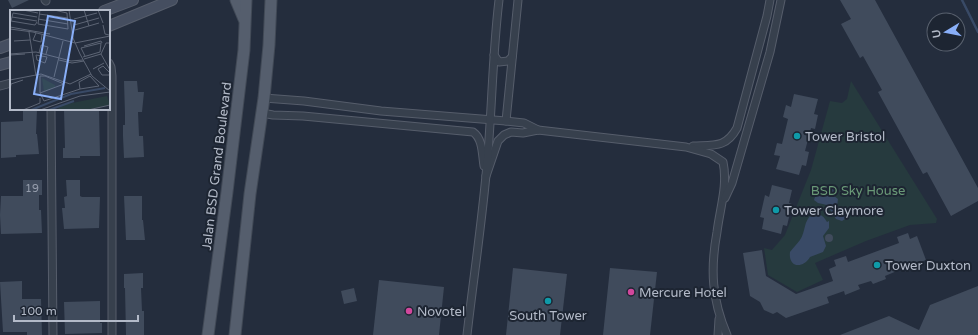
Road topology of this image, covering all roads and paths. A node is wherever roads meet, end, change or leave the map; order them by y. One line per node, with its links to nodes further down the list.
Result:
1 (133, 0): 10 (main road)
2 (172, 0): 12 (main road)
3 (236, 0): 11 (main road)
4 (246, 0): 11 (main road, Jalan BSD Grand Boulevard)
5 (271, 0): 22 (main road)
6 (499, 0): 15 (street)
7 (518, 0): 16 (street)
8 (770, 0): 29 (street)
9 (781, 0): 31 (street)
10 (107, 10)
11 (246, 23): 38 (main road, Jalan BSD Grand Boulevard)
12 (110, 26)
13 (10, 44): 14 (main road)
14 (0, 48)
15 (494, 55): 16 (street); 27 (street)
16 (512, 57): 28 (street)
17 (10, 62): 19 (main road)
18 (110, 65): 37 (street)
19 (0, 66)
20 (10, 83): 21 (street)
21 (0, 86)
22 (264, 98): 23 (street); 25 (main road)
23 (304, 101): 26 (street); 27 (street)
24 (51, 110): 36 (street)
25 (262, 113): 26 (street); 39 (main road)
26 (303, 116): 33 (street)
27 (491, 120): 28 (street); 33 (street)
28 (506, 121): 30 (street)
29 (737, 128): 31 (street); 32 (street)
30 (538, 130): 32 (street); 33 (street)
31 (746, 130): 34 (street)
32 (686, 147): 34 (street)
33 (486, 176): 40 (street)
34 (722, 204): 35 (street)
35 (719, 316): 41 (street); 42 (street)
36 (53, 335)
37 (112, 335)
38 (208, 335)
39 (235, 335)
40 (467, 335)
41 (718, 335)
42 (727, 335)

